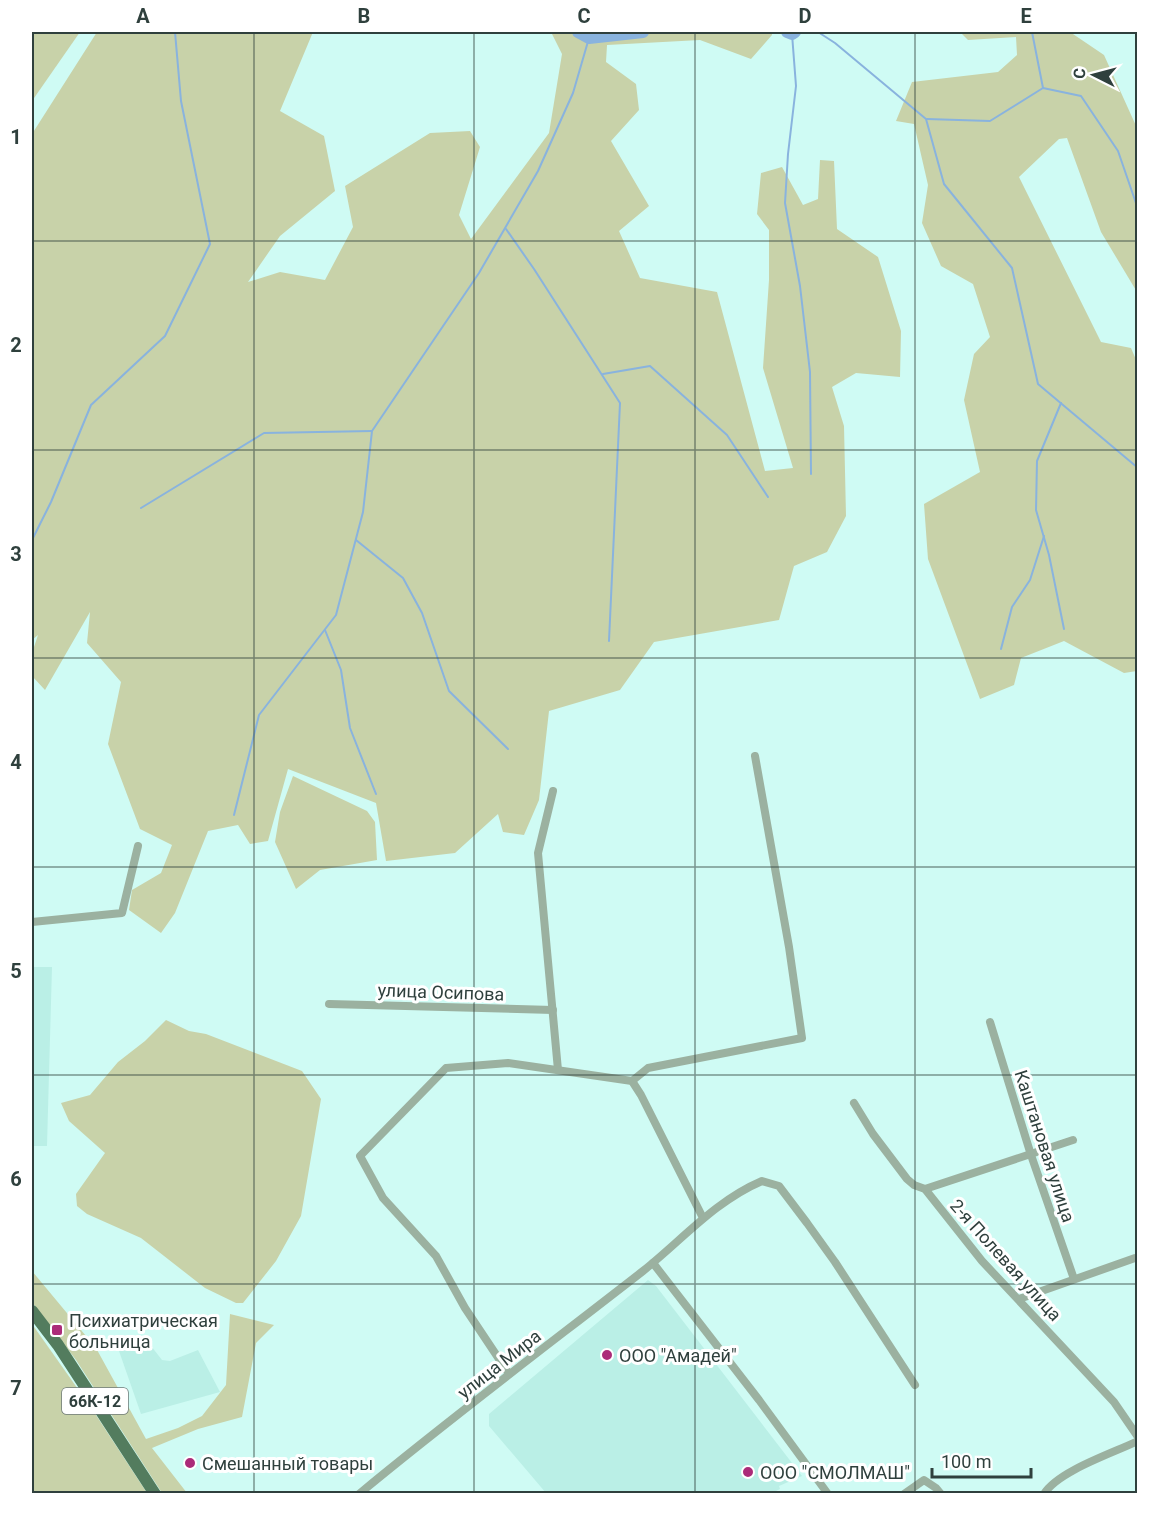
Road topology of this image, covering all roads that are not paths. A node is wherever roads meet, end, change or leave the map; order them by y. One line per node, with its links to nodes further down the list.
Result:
1 (755, 756): 9 (street)
2 (553, 791): 6 (street)
3 (138, 846): 4 (street)
4 (32, 922)
5 (329, 1004): 6 (street, улица Осипова)
6 (553, 1010): 8 (street)
7 (990, 1022): 12 (street, Каштановая улица)
8 (558, 1070): 9 (street); 20 (street)
9 (632, 1081): 14 (street)
10 (854, 1104): 13 (street, 2-я Полевая улица)
11 (1073, 1140): 12 (street)
12 (1030, 1155): 13 (street); 17 (street, Каштановая улица)
13 (925, 1190): 18 (street, 2-я Полевая улица)
14 (703, 1218): 16 (street); 21 (street)
15 (1135, 1258): 17 (street)
16 (653, 1263): 20 (street, улица Мира); 25 (street)
17 (1074, 1279): 18 (street)
18 (1019, 1299): 22 (street, 2-я Полевая улица)
19 (32, 1311): 24 (main road, 66К-12)
20 (509, 1374): 23 (street, улица Мира)
21 (915, 1385)
22 (1137, 1439): 28 (street)
23 (363, 1492)
24 (155, 1494)
25 (828, 1494)
26 (904, 1494): 27 (street)
27 (941, 1494)
28 (1044, 1494)

